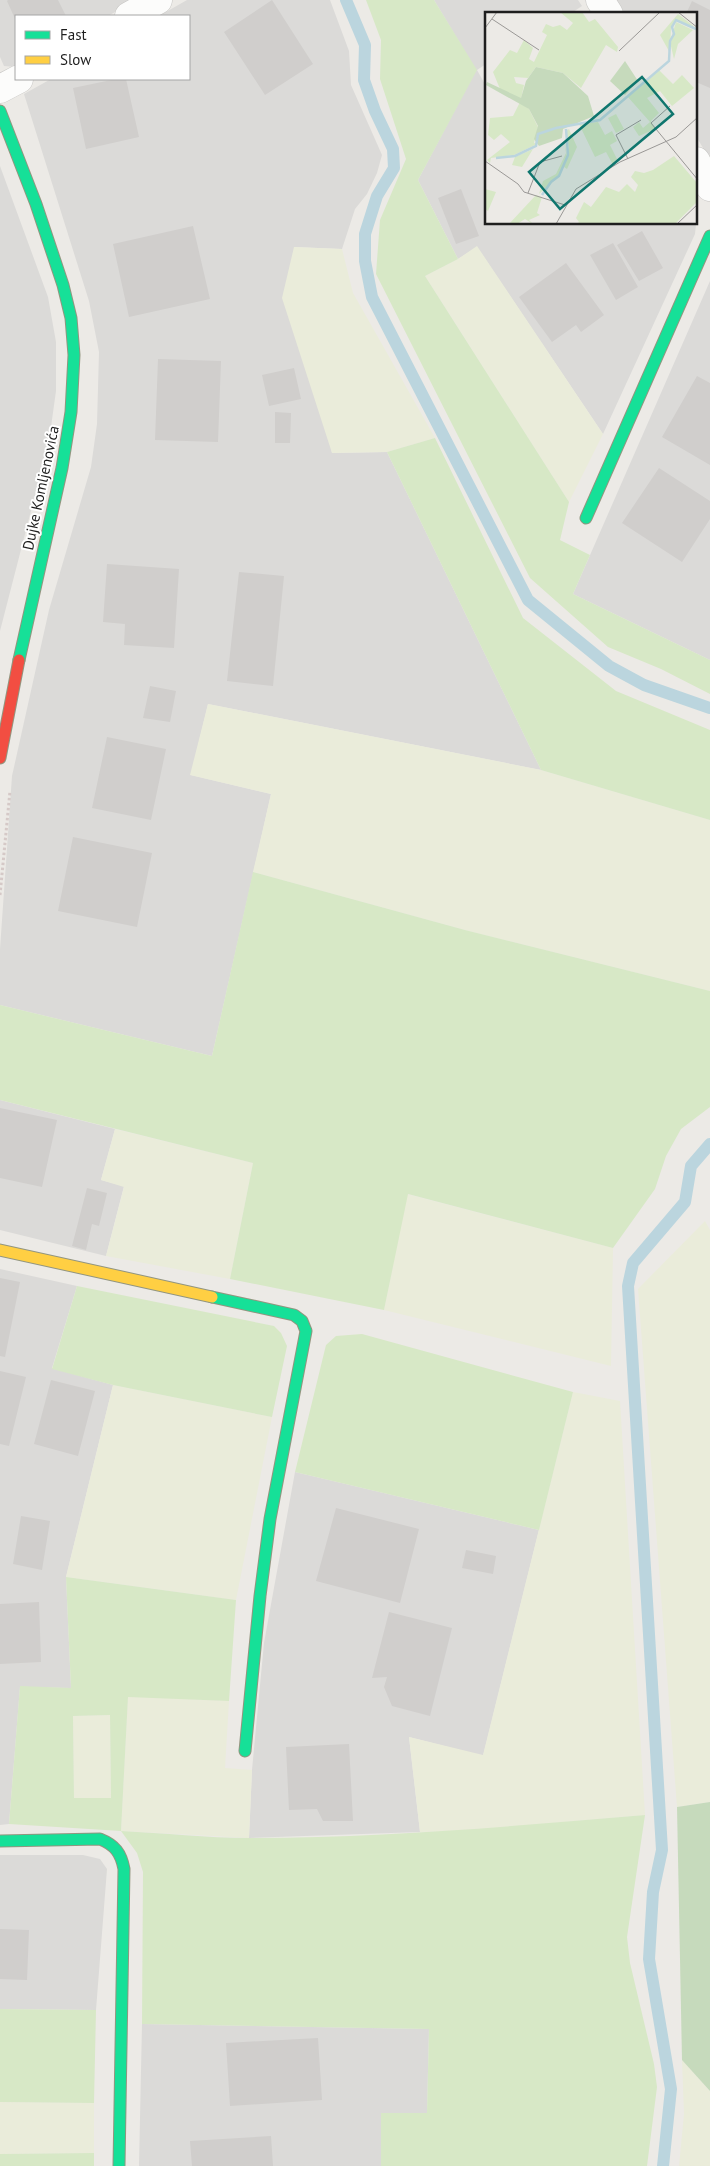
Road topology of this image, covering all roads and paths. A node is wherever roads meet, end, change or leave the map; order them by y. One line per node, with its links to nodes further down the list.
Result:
1 (158, 0): 4 (street)
2 (600, 0): 3 (street)
3 (608, 12)
4 (131, 15)
5 (17, 80): 6 (street)
6 (0, 89)
7 (0, 111): 12 (street, Dujke Komljenovića)
8 (698, 165): 9 (street)
9 (710, 186)
10 (710, 236): 11 (street)
11 (586, 518)
12 (0, 758)
13 (0, 1250): 14 (street)
14 (245, 1751)
15 (0, 1841): 16 (street)
16 (119, 2166)

